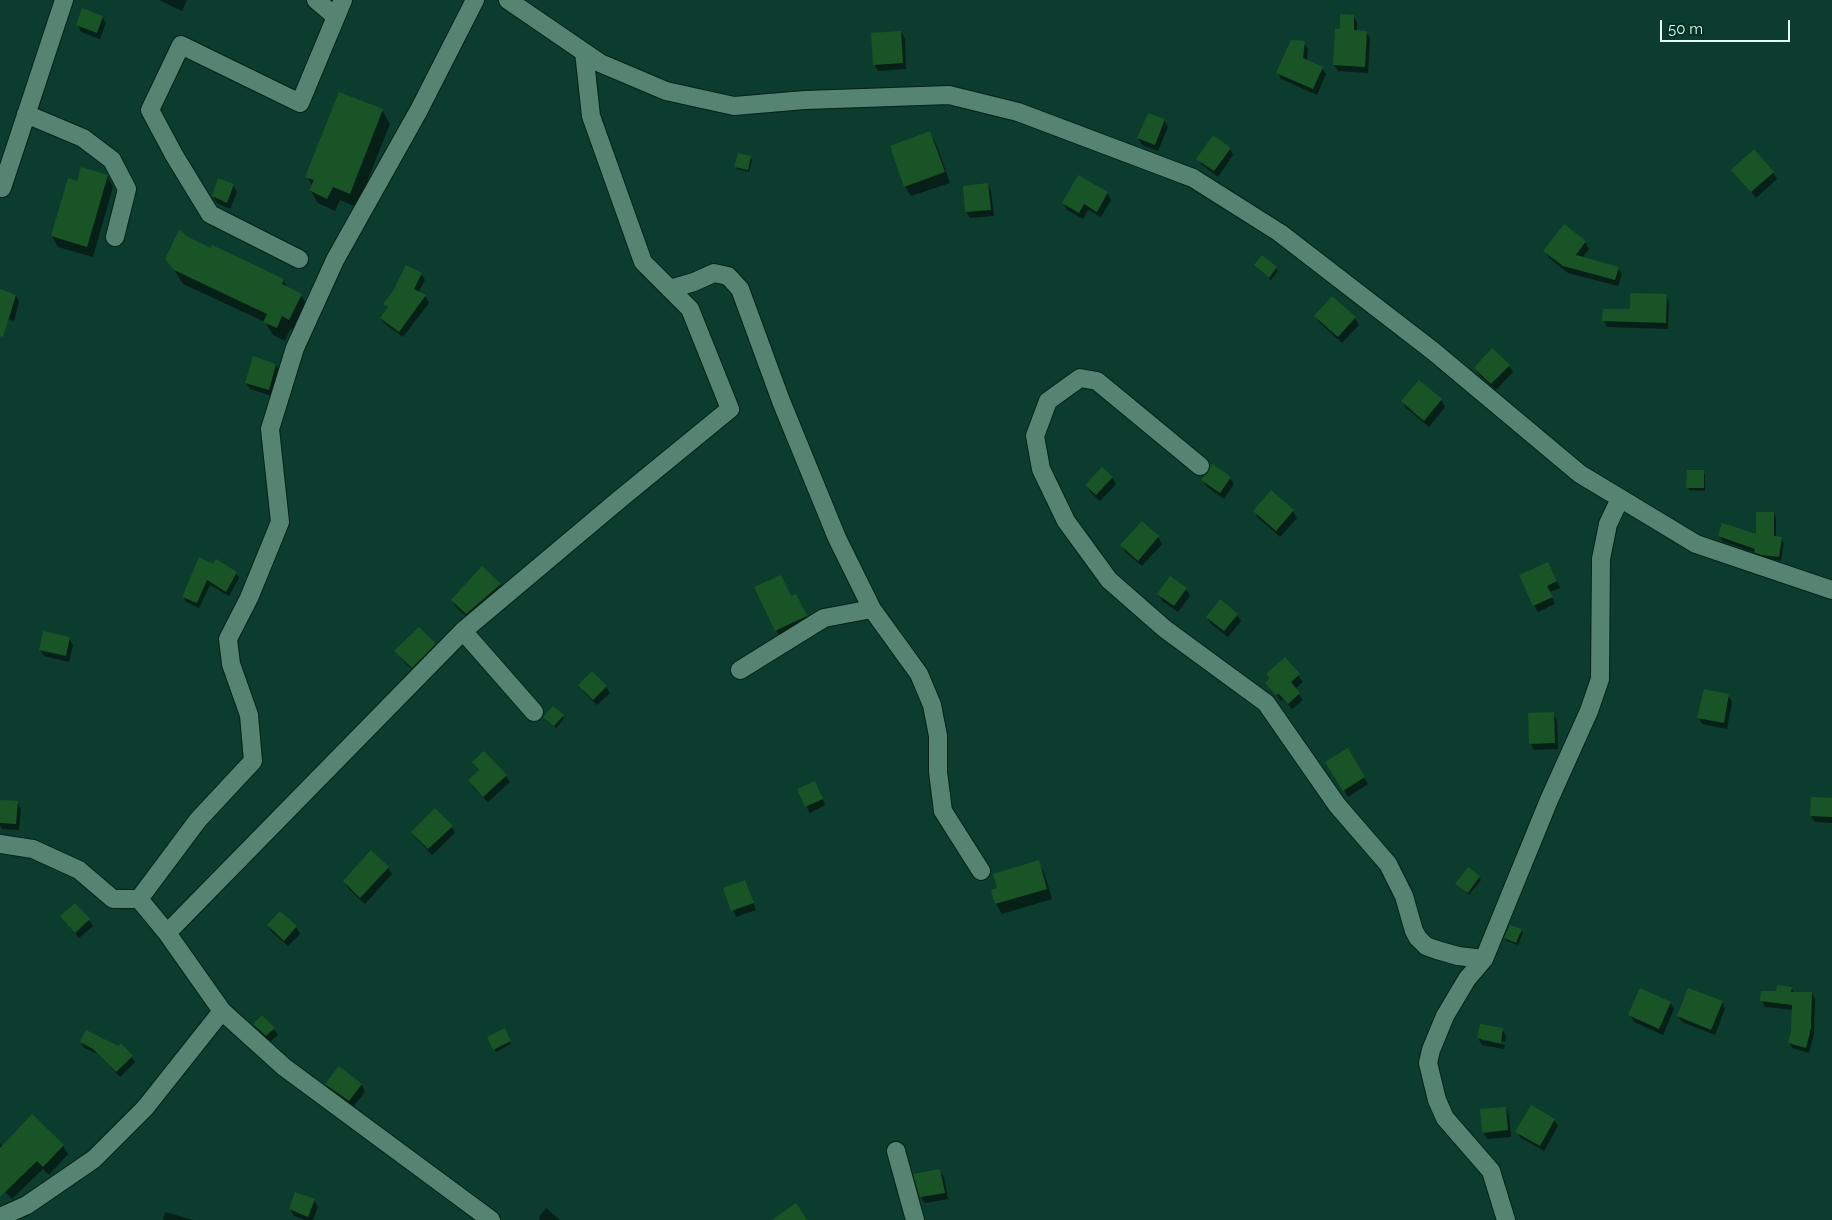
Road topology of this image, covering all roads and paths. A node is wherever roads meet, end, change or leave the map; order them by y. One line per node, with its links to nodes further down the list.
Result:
1 (64, 0): 8 (street)
2 (316, 0): 6 (street)
3 (343, 0): 6 (street)
4 (475, 0): 22 (street)
5 (508, 0): 7 (street)
6 (336, 17): 11 (street)
7 (584, 52): 12 (street); 14 (street)
8 (26, 114): 9 (street); 10 (street)
9 (2, 188)
10 (114, 237)
11 (299, 259)
12 (670, 289): 16 (street); 17 (street)
13 (1200, 466): 24 (street)
14 (1620, 499): 15 (street); 24 (street)
15 (1832, 590)
16 (872, 609): 18 (street); 21 (street)
17 (463, 631): 19 (street); 23 (street)
18 (740, 670)
19 (534, 712)
20 (0, 844): 22 (street)
21 (981, 871)
22 (139, 899): 23 (street)
23 (167, 933): 25 (street)
24 (1484, 959): 30 (street)
25 (222, 1011): 27 (street); 28 (street)
26 (896, 1151): 29 (street)
27 (0, 1218)
28 (491, 1220)
29 (915, 1220)
30 (1506, 1220)

